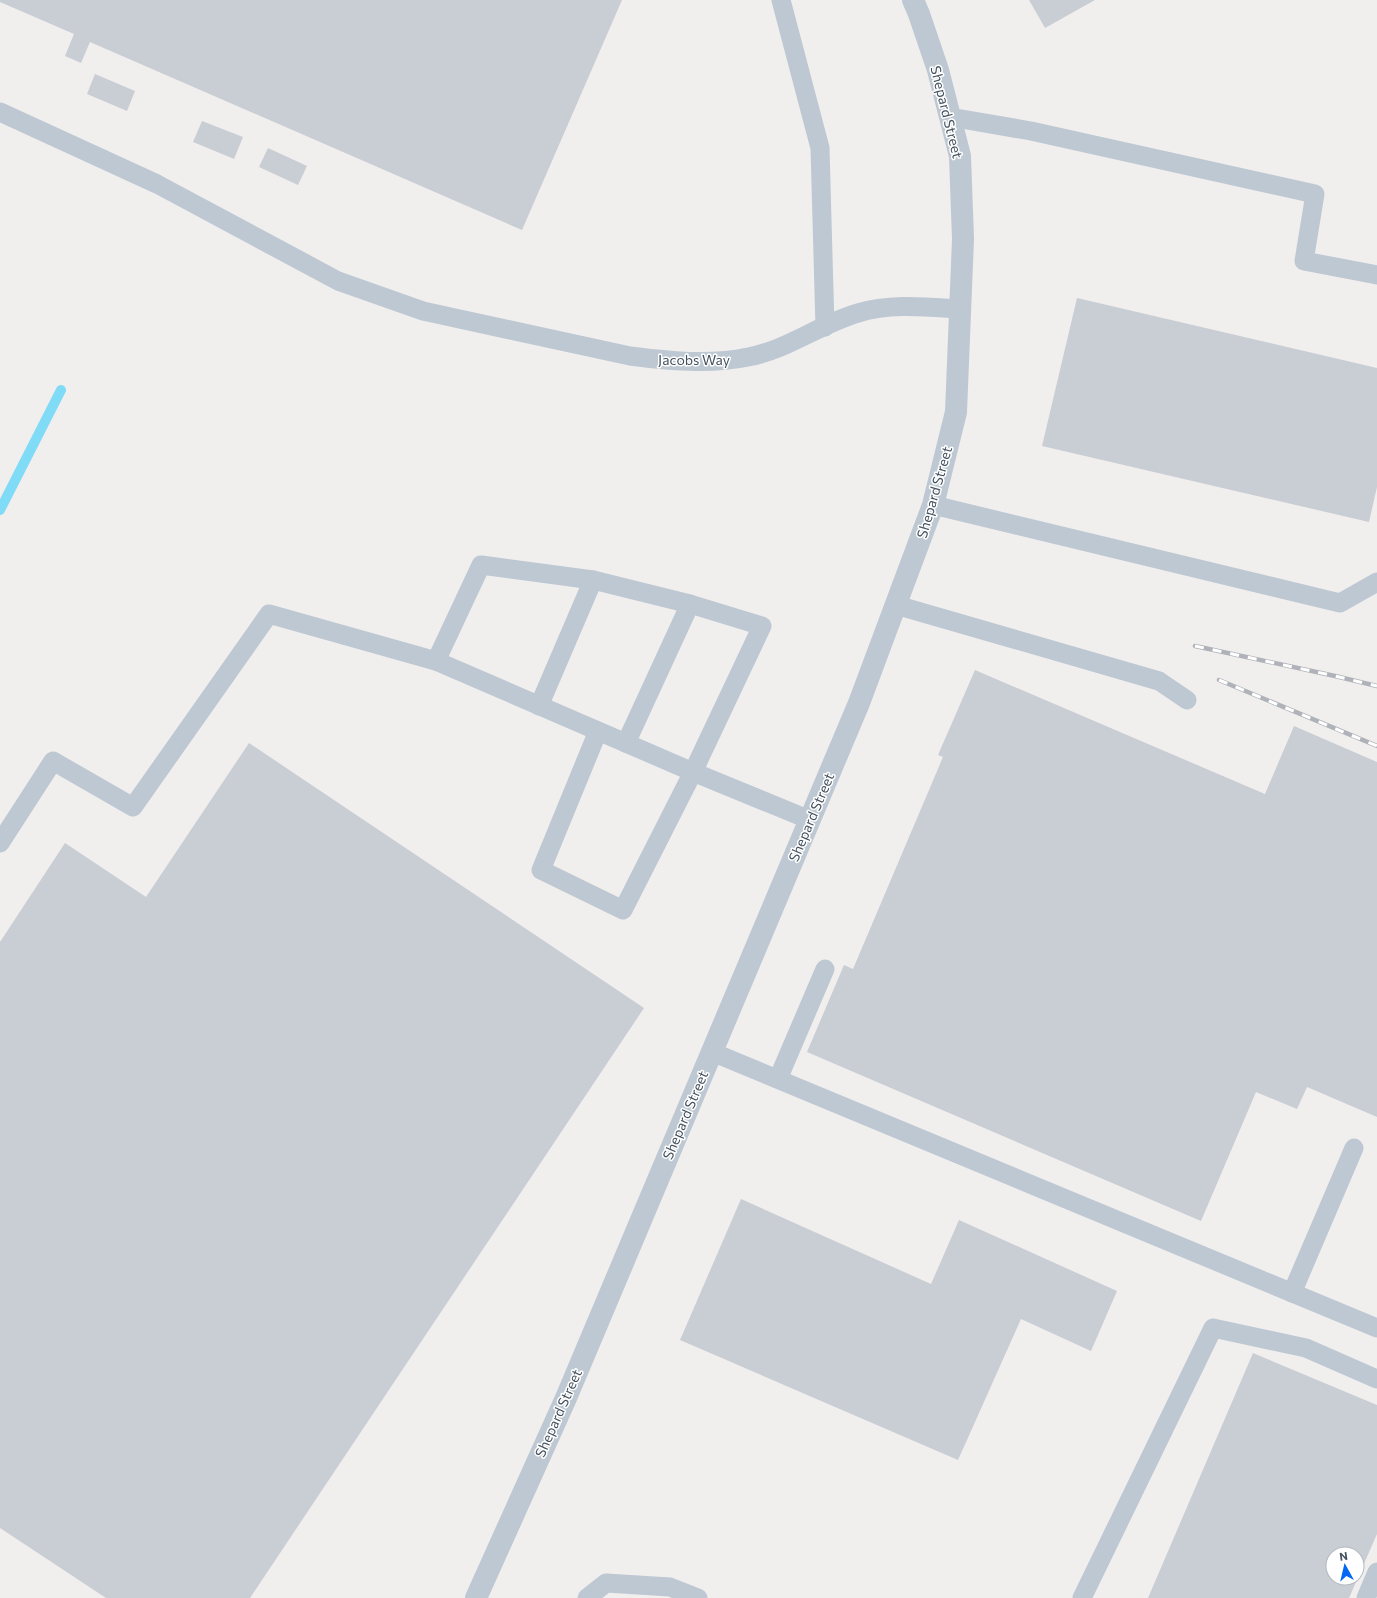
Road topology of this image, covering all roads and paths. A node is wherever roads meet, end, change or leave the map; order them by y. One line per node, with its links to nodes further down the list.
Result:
1 (780, 0): 7 (lane)
2 (913, 0): 4 (street, Shepard Street)
3 (0, 112): 7 (lane, Jacobs Way)
4 (950, 117): 5 (lane); 6 (street, Shepard Street)
5 (1377, 275)
6 (960, 309): 7 (lane, Jacobs Way); 8 (street, Shepard Street)
7 (825, 327)
8 (933, 506): 10 (lane); 12 (street, Shepard Street)
9 (593, 580): 11 (lane); 13 (lane); 15 (lane)
10 (1377, 582)
11 (690, 604): 17 (lane); 18 (lane)
12 (896, 605): 14 (lane); 19 (street, Shepard Street)
13 (436, 661): 15 (lane); 20 (lane)
14 (1187, 700)
15 (539, 706): 16 (lane)
16 (598, 731): 17 (lane); 18 (lane)
17 (626, 743): 18 (lane)
18 (693, 772): 19 (lane)
19 (810, 820): 22 (street, Shepard Street)
20 (0, 843)
21 (825, 969): 23 (lane)
22 (712, 1052): 23 (lane); 29 (street, Shepard Street)
23 (778, 1079): 25 (lane)
24 (1354, 1148): 25 (lane)
25 (1292, 1293): 26 (lane)
26 (1377, 1328)
27 (1377, 1379): 32 (lane)
28 (1377, 1572): 33 (lane)
29 (476, 1598)
30 (587, 1598): 31 (lane)
31 (698, 1598)
32 (1082, 1598)
33 (1366, 1598)

